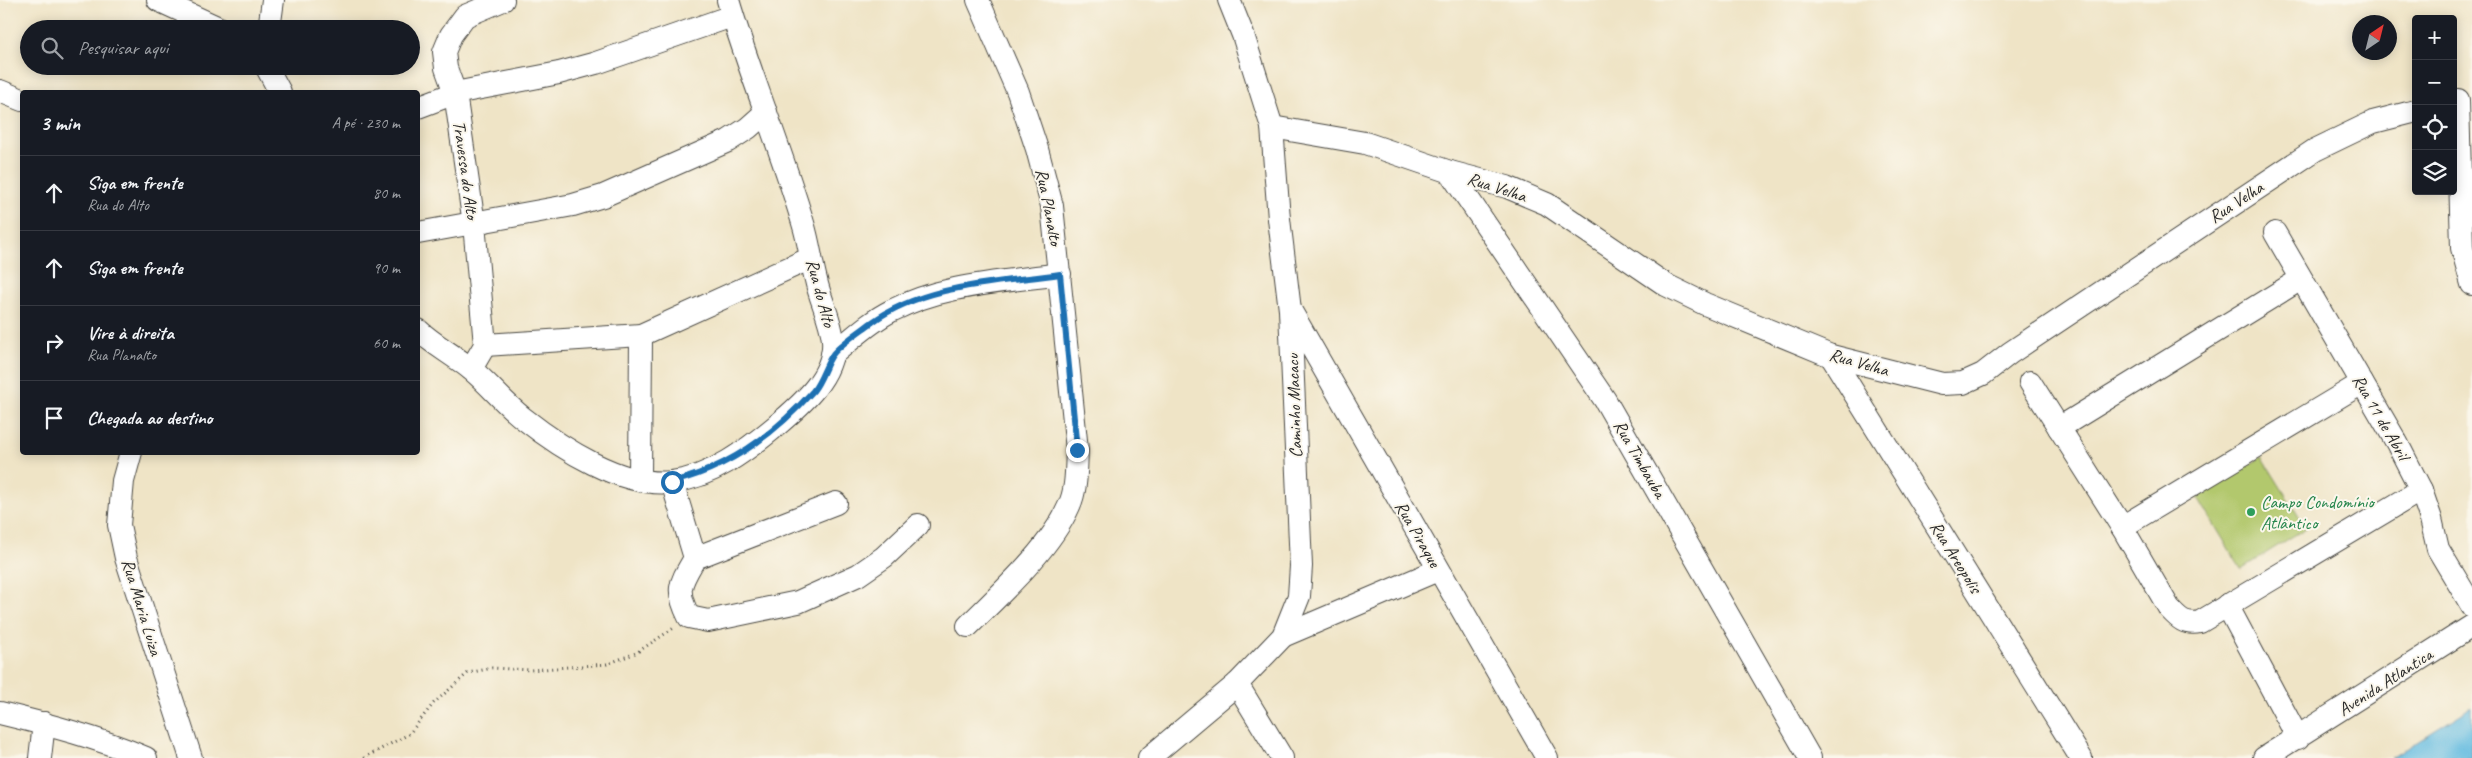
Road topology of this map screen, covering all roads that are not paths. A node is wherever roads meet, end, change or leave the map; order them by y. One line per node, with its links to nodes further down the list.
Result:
1 (158, 0): 7 (street)
2 (272, 0): 8 (street)
3 (503, 0): 12 (street, Travessa do Alto)
4 (978, 0): 25 (street, Rua Planalto)
5 (1229, 0): 18 (street, Caminho Macacu)
6 (730, 8): 12 (street); 16 (street, Rua do Alto)
7 (201, 20)
8 (270, 20)
9 (271, 75): 10 (street)
10 (279, 90)
11 (0, 91): 14 (street)
12 (455, 93): 15 (street); 20 (street, Travessa do Alto)
13 (2461, 98): 23 (street)
14 (20, 99)
15 (420, 106)
16 (766, 112): 20 (street); 24 (street, Rua do Alto)
17 (2412, 112): 33 (street, Rua Velha)
18 (1272, 127): 19 (street, Rua Velha); 28 (street, Caminho Macacu)
19 (1450, 172): 33 (street, Rua Velha); 62 (street, Rua Timbauba)
20 (474, 224): 21 (street); 31 (street, Travessa do Alto)
21 (420, 233)
22 (2276, 233): 26 (street, Rua 11 de Abril)
23 (2467, 243): 27 (street)
24 (811, 258): 30 (street); 32 (street, Rua do Alto)
25 (1060, 274): 32 (street); 49 (street, Rua Planalto)
26 (2301, 279): 36 (street, Rua 11 de Abril); 37 (street)
27 (2472, 284)
28 (1290, 310): 46 (street, Rua Piraque); 51 (street, Caminho Macacu)
29 (420, 331): 34 (street, Rua do Alto)
30 (641, 335): 31 (street); 39 (street)
31 (485, 345): 34 (street)
32 (832, 355): 40 (street, Rua do Alto)
33 (1832, 356): 63 (street, Rua Areopolis)
34 (471, 369): 39 (street, Rua do Alto)
35 (2030, 382): 37 (street)
36 (2362, 383): 41 (street, Rua 11 de Abril); 44 (street)
37 (2059, 428): 44 (street)
38 (130, 455): 58 (street, Rua Maria Luiza)
39 (640, 480): 40 (street, Rua do Alto)
40 (672, 482): 45 (street)
41 (2421, 490): 47 (street); 48 (street, Rua 11 de Abril)
42 (836, 503): 45 (street)
43 (918, 525): 45 (street)
44 (2122, 527): 47 (street)
45 (695, 558)
46 (1438, 570): 51 (street); 61 (street, Rua Piraque)
47 (2227, 605): 55 (street)
48 (2472, 606)
49 (968, 626)
50 (2472, 626): 55 (street, Avenida Atlantica)
51 (1284, 636): 52 (street, Caminho Macacu)
52 (1237, 684): 59 (street, Caminho Macacu); 60 (street)
53 (0, 713): 54 (street)
54 (44, 723): 56 (street); 57 (street)
55 (2298, 738): 64 (street, Avenida Atlantica)
56 (40, 758)
57 (146, 758)
58 (191, 758)
59 (1149, 758)
60 (1282, 758)
61 (1547, 758)
62 (1810, 758)
63 (2080, 758)
64 (2264, 758)

